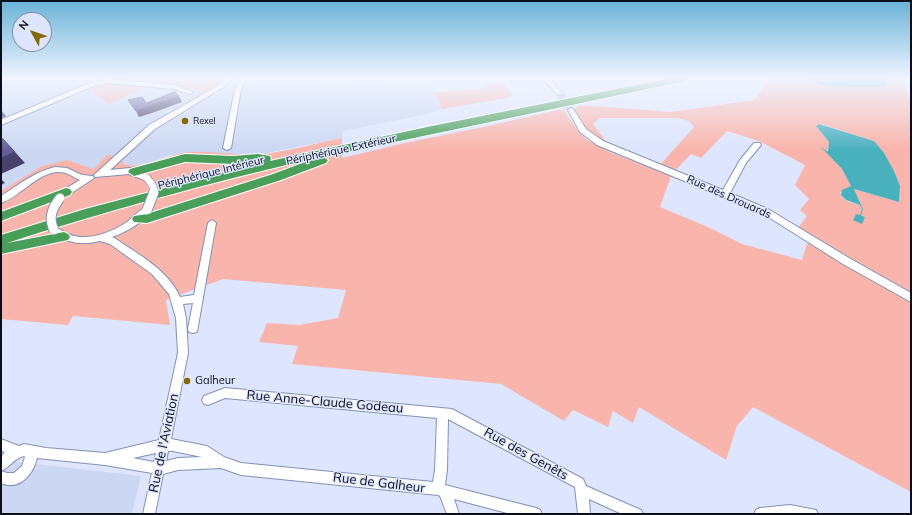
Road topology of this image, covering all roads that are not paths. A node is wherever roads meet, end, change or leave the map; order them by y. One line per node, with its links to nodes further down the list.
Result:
1 (50, 102): 7 (street)
2 (196, 102): 11 (street)
3 (236, 102): 10 (street)
4 (543, 102): 12 (highway, Périphérique Intérieur)
5 (570, 102): 8 (highway, Périphérique Extérieur)
6 (571, 110): 19 (street, Rue des Drouards)
7 (1, 123)
8 (383, 141): 22 (highway); 28 (highway, Périphérique Extérieur)
9 (757, 145): 19 (street)
10 (227, 148)
11 (118, 159): 13 (street); 15 (street)
12 (266, 159): 14 (highway); 25 (highway, Périphérique Intérieur)
13 (121, 171): 14 (street); 15 (street)
14 (134, 172): 22 (street, bridge)
15 (98, 175): 17 (street)
16 (74, 176): 17 (street); 18 (street); 20 (street)
17 (90, 178): 18 (street)
18 (66, 193): 21 (highway); 26 (street, bridge)
19 (725, 194): 31 (street, Rue des Drouards)
20 (1, 200)
21 (1, 217)
22 (138, 220): 24 (street)
23 (212, 223): 32 (street)
24 (121, 230): 27 (street); 29 (street)
25 (1, 233)
26 (59, 234): 27 (street); 30 (highway)
27 (101, 238): 29 (street, Rue de l'Aviation)
28 (1, 240)
29 (118, 245): 33 (street, Rue de l'Aviation)
30 (1, 250)
31 (911, 298)
32 (197, 299): 33 (street); 34 (street)
33 (177, 301): 38 (street, Rue de l'Aviation)
34 (193, 329)
35 (208, 400): 36 (street, Rue Anne-Claude Godeau)
36 (443, 414): 45 (street); 46 (street, Rue des Genêts)
37 (1, 445): 39 (street)
38 (164, 445): 40 (street, Rue de Galheur); 42 (street, Rue de Galheur); 43 (street, Rue de l'Aviation)
39 (22, 451): 40 (street); 41 (street); 44 (street)
40 (105, 459): 43 (street)
41 (2, 460)
42 (221, 462): 43 (street, Rue de Galheur); 45 (street, Rue de Galheur)
43 (160, 469): 47 (street, Rue de l'Aviation)
44 (2, 480)
45 (441, 490): 48 (street); 49 (street, Rue de Galheur)
46 (582, 490): 50 (street); 51 (street, Rue des Genêts)
47 (149, 514)
48 (453, 514)
49 (536, 514)
50 (584, 514)
51 (637, 514)
52 (760, 514): 53 (street)
53 (812, 514)

